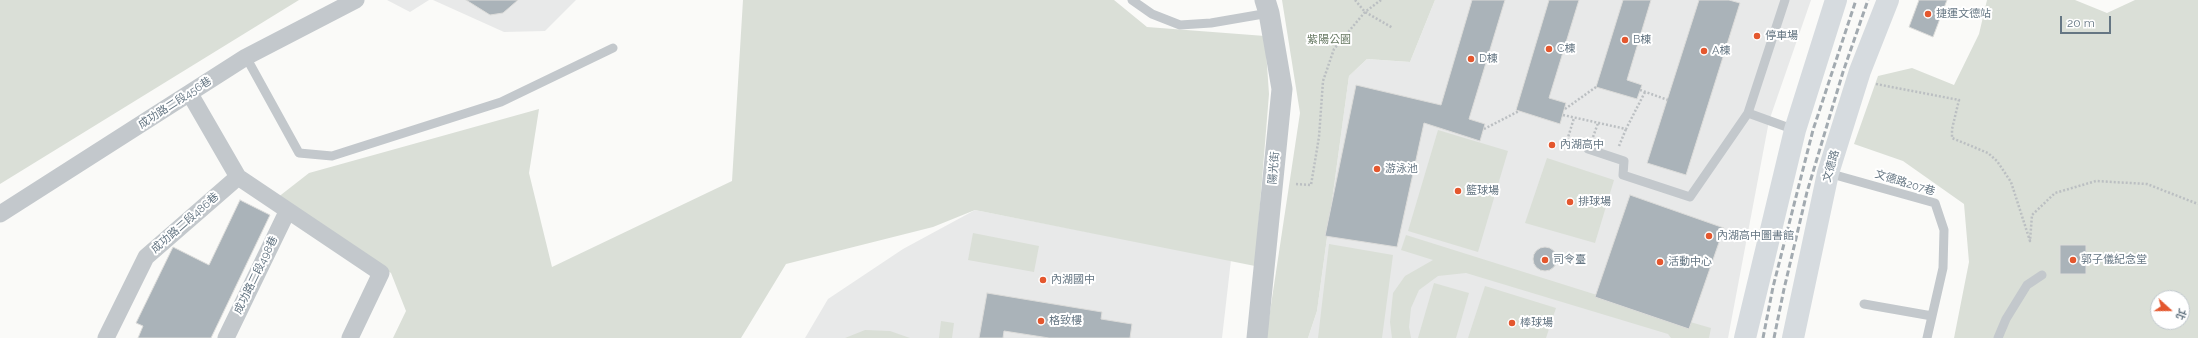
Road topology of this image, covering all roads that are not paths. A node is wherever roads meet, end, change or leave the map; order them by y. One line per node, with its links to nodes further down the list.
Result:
1 (356, 0): 8 (street, 成功路二段456巷)
2 (1132, 0): 6 (lane)
3 (1785, 0): 10 (lane)
4 (1836, 0): 11 (main road)
5 (1888, 0): 13 (main road, 文德路)
6 (1267, 6): 23 (street, 陽光街)
7 (613, 48): 8 (lane)
8 (246, 57): 9 (street, 成功路二段456巷)
9 (190, 94): 14 (street); 16 (street, 成功路二段456巷)
10 (1748, 113): 11 (lane); 12 (lane)
11 (1795, 130): 24 (main road)
12 (1588, 149)
13 (1828, 173): 19 (lane, 文德路207巷); 25 (main road, 文德路)
14 (238, 177): 15 (street); 20 (street, 成功路二段486巷)
15 (287, 212): 21 (street, 成功路二段498巷); 22 (street)
16 (0, 214)
17 (2042, 275): 27 (lane)
18 (1864, 304): 19 (lane)
19 (1932, 316): 26 (lane, 文德路207巷)
20 (106, 338)
21 (226, 338)
22 (350, 338)
23 (1257, 338)
24 (1744, 338)
25 (1792, 338)
26 (1927, 338)
27 (1998, 338)

